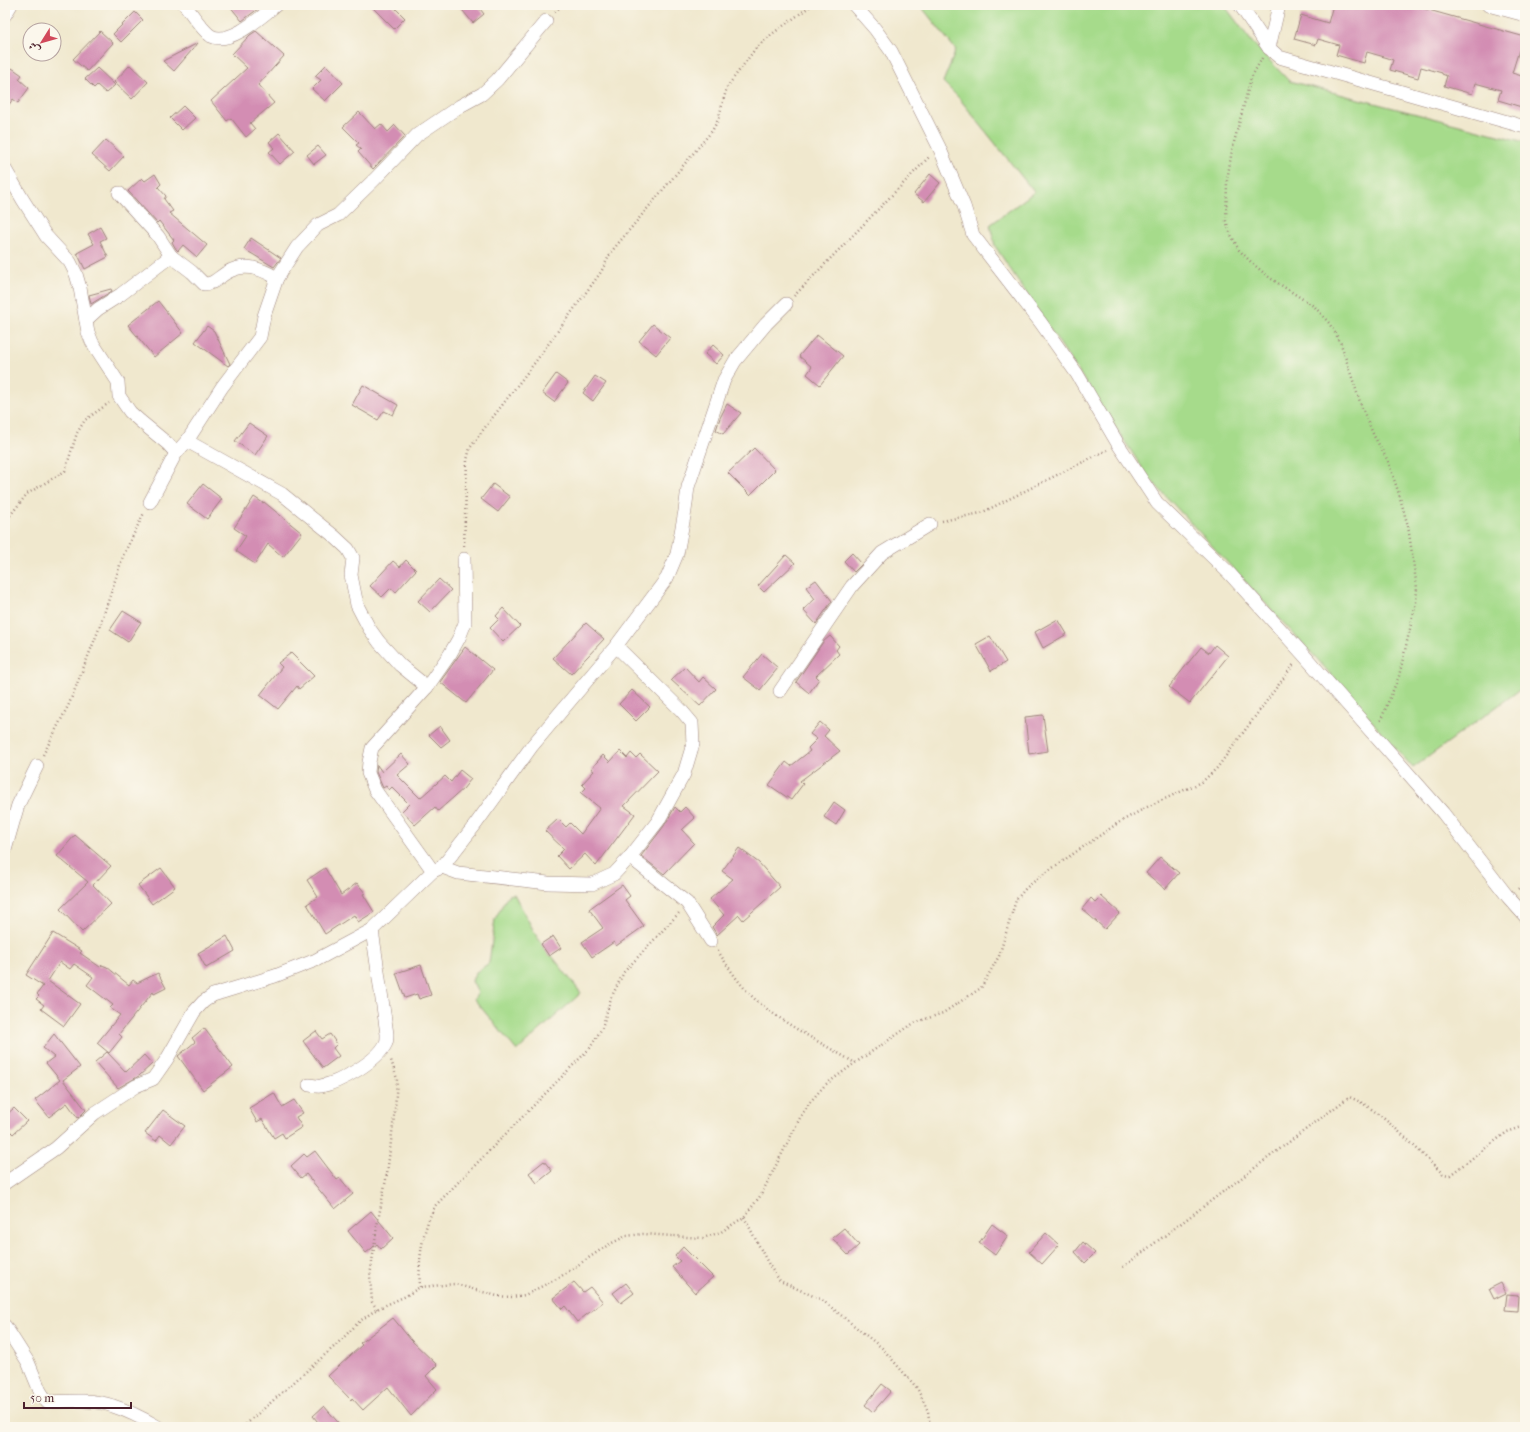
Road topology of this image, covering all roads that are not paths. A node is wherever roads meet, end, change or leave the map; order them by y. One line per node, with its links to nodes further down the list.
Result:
1 (11, 5): 8 (street)
2 (185, 5): 3 (street)
3 (276, 5)
4 (854, 5): 31 (street)
5 (1240, 5): 11 (street)
6 (1279, 5): 11 (street)
7 (1488, 5): 9 (street)
8 (5, 15)
9 (1525, 15)
10 (546, 21): 16 (street)
11 (1269, 48): 12 (street)
12 (1525, 127)
13 (5, 169): 18 (street)
14 (119, 193): 15 (street)
15 (171, 256): 16 (street); 18 (street)
16 (277, 278): 19 (street)
17 (786, 304): 24 (street)
18 (86, 320): 20 (street)
19 (187, 441): 20 (street); 25 (street)
20 (176, 453): 21 (street)
21 (150, 502)
22 (930, 524): 26 (street)
23 (464, 559): 25 (street)
24 (616, 646): 29 (street); 30 (street)
25 (427, 687): 30 (street)
26 (780, 691)
27 (37, 766): 28 (street)
28 (5, 850)
29 (630, 857): 30 (street); 33 (street)
30 (438, 869): 32 (street)
31 (1525, 916)
32 (372, 930): 34 (street); 35 (street)
33 (711, 941)
34 (309, 1085)
35 (5, 1183)
36 (5, 1326): 37 (street)
37 (158, 1427)

